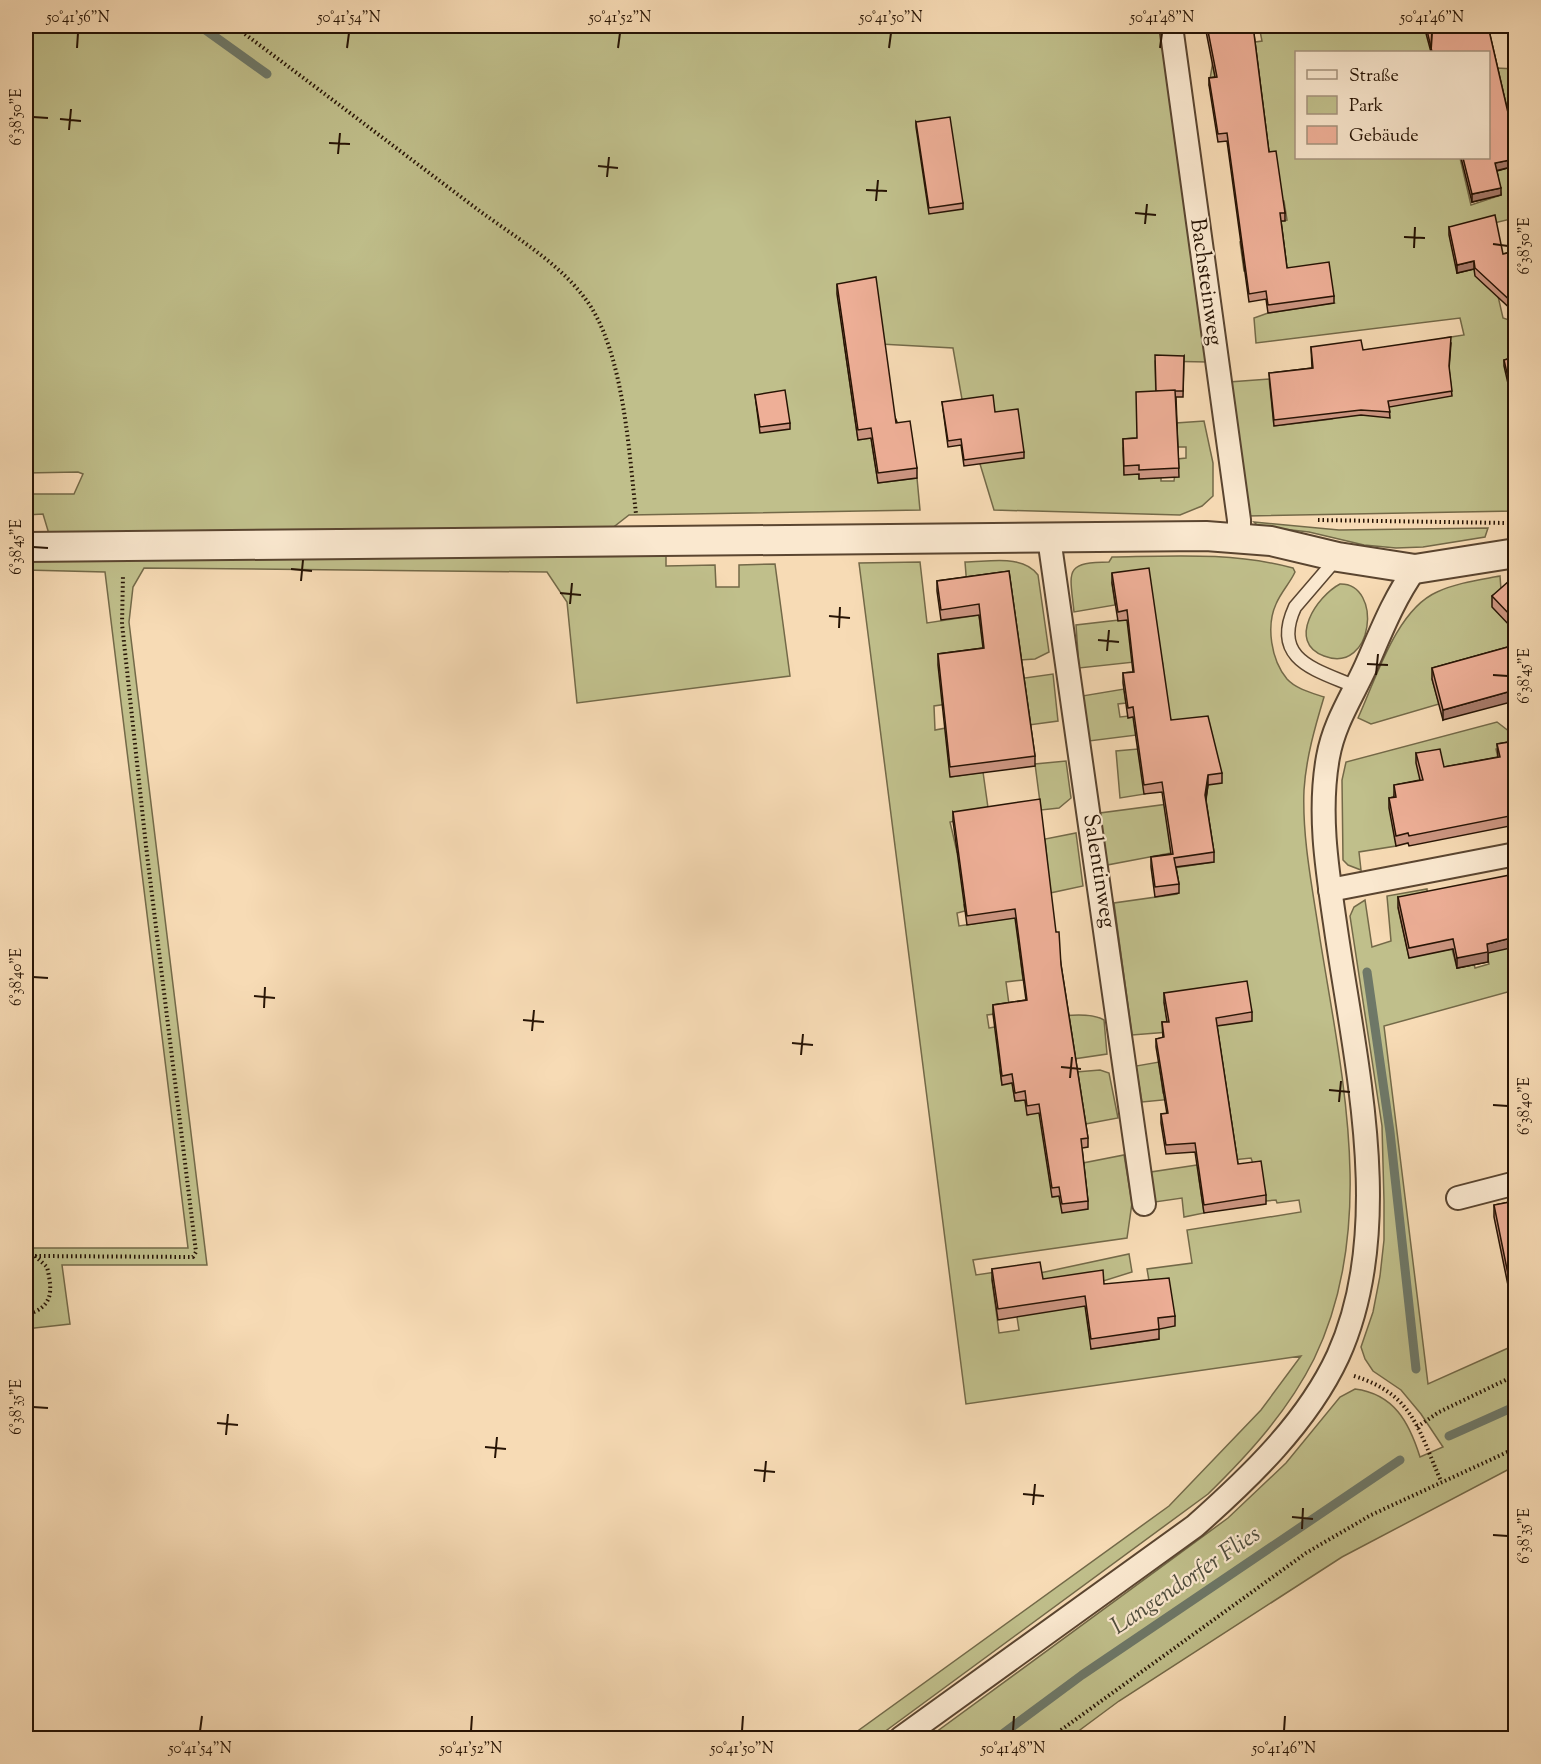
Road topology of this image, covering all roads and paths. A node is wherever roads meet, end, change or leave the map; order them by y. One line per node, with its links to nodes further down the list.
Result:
1 (234, 26): 7 (path)
2 (1171, 26): 6 (street, Bachsteinweg)
3 (1310, 520): 4 (path)
4 (1497, 523)
5 (1049, 538): 6 (street); 7 (street); 18 (street, Salentinweg)
6 (1239, 538): 11 (street)
7 (638, 542): 9 (street)
8 (26, 547): 9 (street)
9 (124, 547): 20 (path)
10 (1515, 553): 12 (street)
11 (1338, 557): 12 (street); 13 (lane)
12 (1415, 569): 13 (street)
13 (1356, 687): 15 (street)
14 (1515, 854): 15 (street)
15 (1330, 890): 22 (street)
16 (1515, 1183): 17 (street)
17 (1458, 1198)
18 (1144, 1204)
19 (26, 1256): 20 (path)
20 (35, 1256): 21 (path)
21 (26, 1315)
22 (1330, 1370): 24 (path); 27 (street)
23 (1515, 1375): 24 (path)
24 (1417, 1427): 26 (path)
25 (1515, 1448): 26 (path)
26 (1441, 1481): 28 (path)
27 (901, 1738)
28 (1050, 1738)

